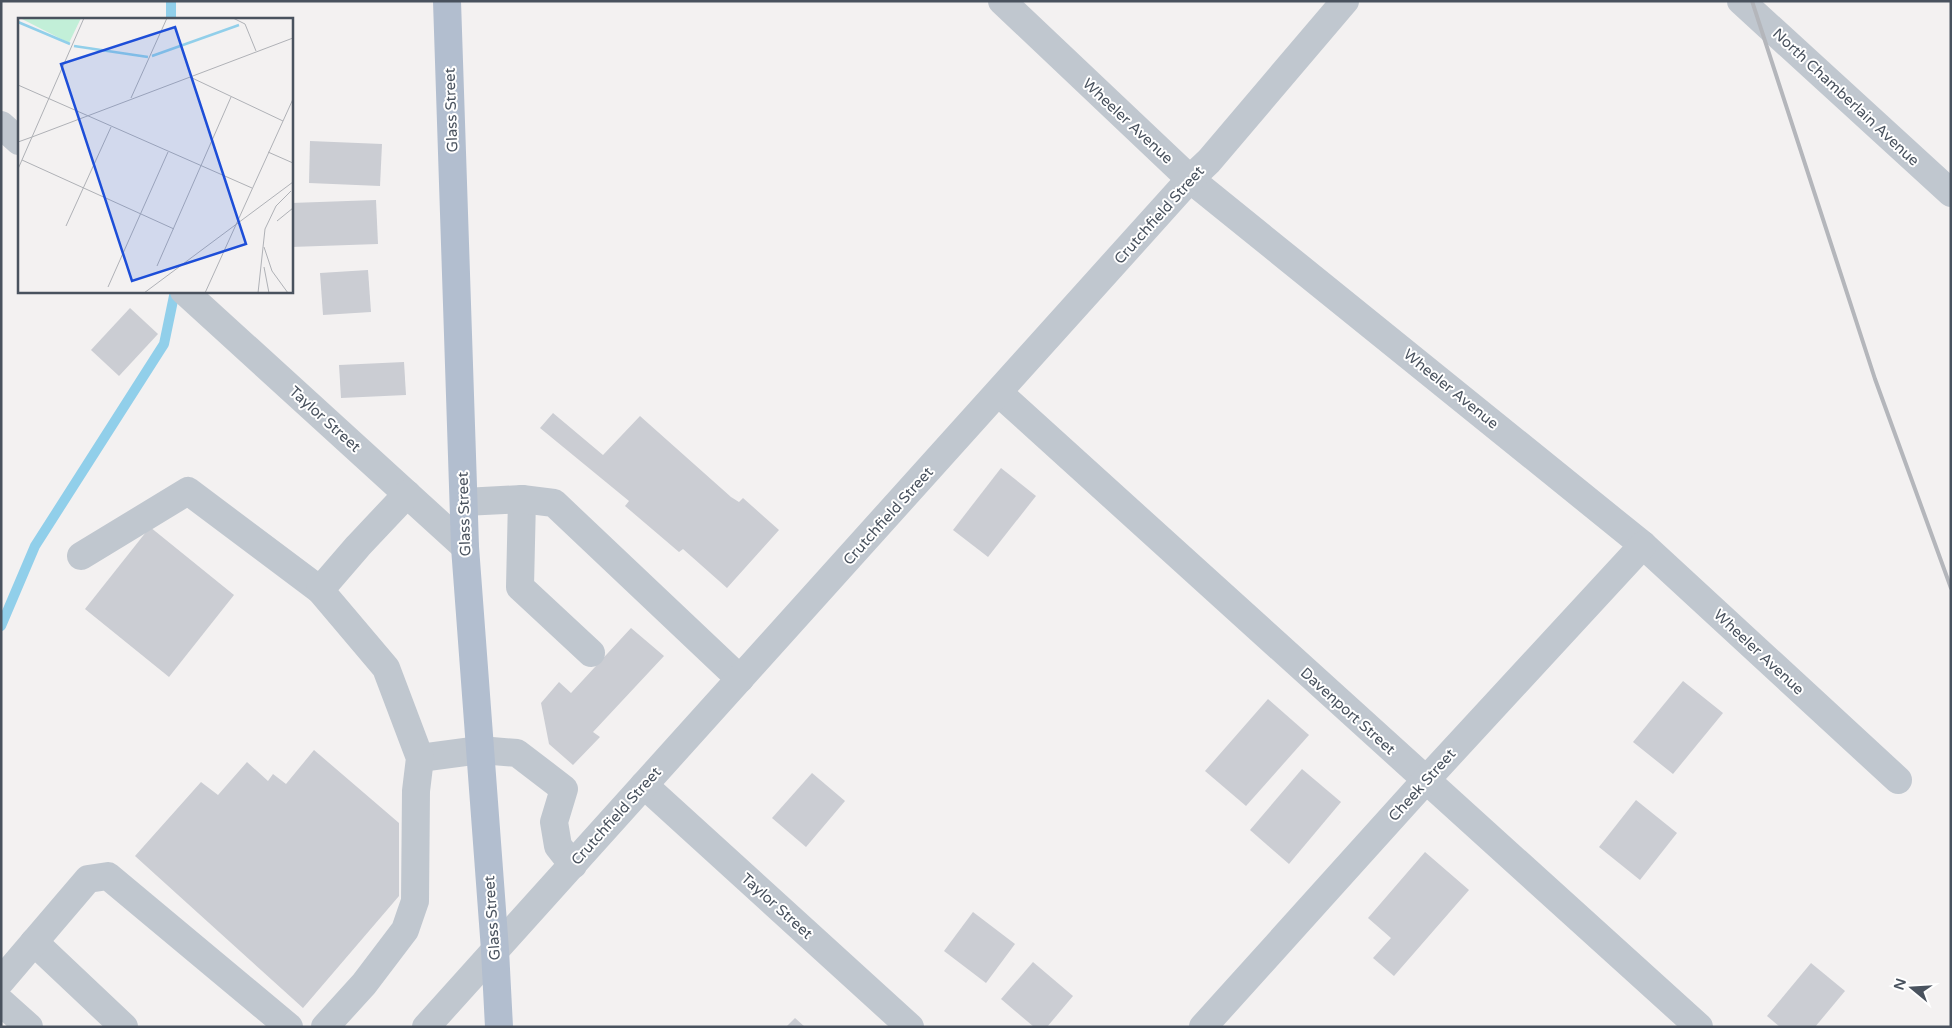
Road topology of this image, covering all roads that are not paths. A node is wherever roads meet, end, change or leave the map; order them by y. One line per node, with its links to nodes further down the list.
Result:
1 (1002, 1): 7 (street, Wheeler Avenue)
2 (1345, 1): 7 (street, Crutchfield Street)
3 (1741, 1): 8 (street, North Chamberlain Avenue)
4 (452, 6): 13 (main road, Glass Street)
5 (1, 125): 6 (street)
6 (18, 140)
7 (1190, 179): 10 (street, Crutchfield Street); 14 (street, Wheeler Avenue)
8 (1951, 193)
9 (185, 292): 11 (street, Taylor Street)
10 (999, 393): 19 (street, Crutchfield Street); 23 (street, Davenport Street)
11 (407, 494): 15 (street, Taylor Street); 17 (street)
12 (522, 499): 13 (street); 18 (street); 19 (street)
13 (464, 502): 15 (main road, Glass Street)
14 (1643, 545): 22 (street, Wheeler Avenue); 23 (street, Cheek Street)
15 (465, 547): 20 (main road, Glass Street)
16 (82, 556): 17 (street)
17 (320, 590): 21 (street)
18 (590, 653)
19 (740, 679): 24 (street, Crutchfield Street)
20 (480, 750): 21 (street); 25 (street); 27 (main road, Glass Street)
21 (420, 758): 33 (street)
22 (1898, 780)
23 (1426, 781): 37 (street, Cheek Street); 38 (street, Davenport Street)
24 (644, 785): 25 (street, Crutchfield Street); 36 (street, Taylor Street)
25 (573, 865): 27 (street, Crutchfield Street)
26 (34, 942): 28 (street); 31 (street); 32 (street)
27 (495, 950): 34 (street, Crutchfield Street); 35 (main road, Glass Street)
28 (1, 981)
29 (1, 1002): 30 (street)
30 (29, 1027)
31 (124, 1027)
32 (289, 1027)
33 (325, 1027)
34 (426, 1027)
35 (499, 1027)
36 (910, 1027)
37 (1203, 1027)
38 (1699, 1027)

